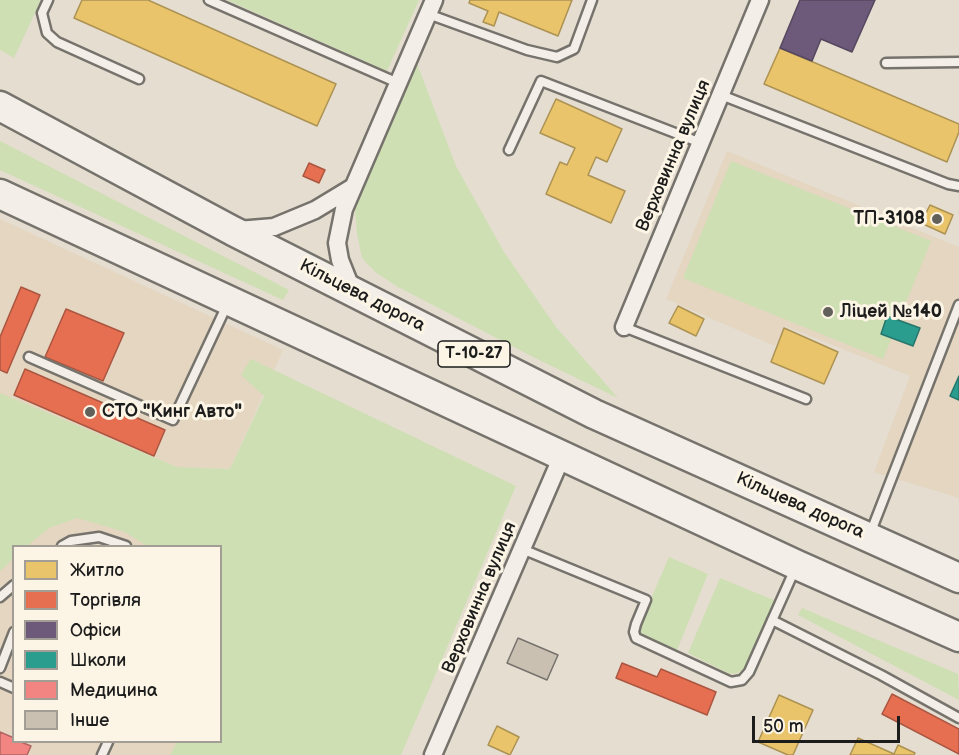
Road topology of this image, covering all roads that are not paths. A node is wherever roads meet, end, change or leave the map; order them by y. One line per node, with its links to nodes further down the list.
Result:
1 (48, 0): 8 (lane)
2 (209, 0): 9 (lane)
3 (592, 0): 5 (lane)
4 (760, 0): 10 (street, Верховинна вулиця)
5 (431, 7): 9 (street)
6 (959, 62): 7 (lane)
7 (886, 63)
8 (139, 79)
9 (398, 83): 15 (street)
10 (721, 95): 12 (street, Верховинна вулиця); 14 (lane)
11 (0, 106): 17 (highway, Кільцева дорога / Т-10-27)
12 (701, 142): 13 (lane); 21 (street, Верховинна вулиця)
13 (509, 150)
14 (959, 186)
15 (353, 187): 17 (street); 18 (street)
16 (0, 194): 19 (highway)
17 (233, 231): 18 (highway, Кільцева дорога / Т-10-27)
18 (352, 291): 25 (highway, Кільцева дорога / Т-10-27)
19 (229, 302): 22 (lane); 24 (highway)
20 (959, 305): 25 (lane)
21 (624, 327): 23 (lane)
22 (29, 357)
23 (806, 399)
24 (562, 456): 28 (street, Верховинна вулиця); 29 (highway)
25 (868, 537): 30 (highway, Кільцева дорога / Т-10-27)
26 (64, 545): 27 (lane)
27 (123, 545)
28 (522, 549): 33 (lane); 38 (street, Верховинна вулиця)
29 (797, 565): 33 (lane); 35 (highway)
30 (959, 578)
31 (12, 587): 32 (lane)
32 (0, 597)
33 (772, 620): 37 (lane)
34 (12, 637): 36 (lane)
35 (959, 637)
36 (0, 668)
37 (959, 718)
38 (433, 755)

